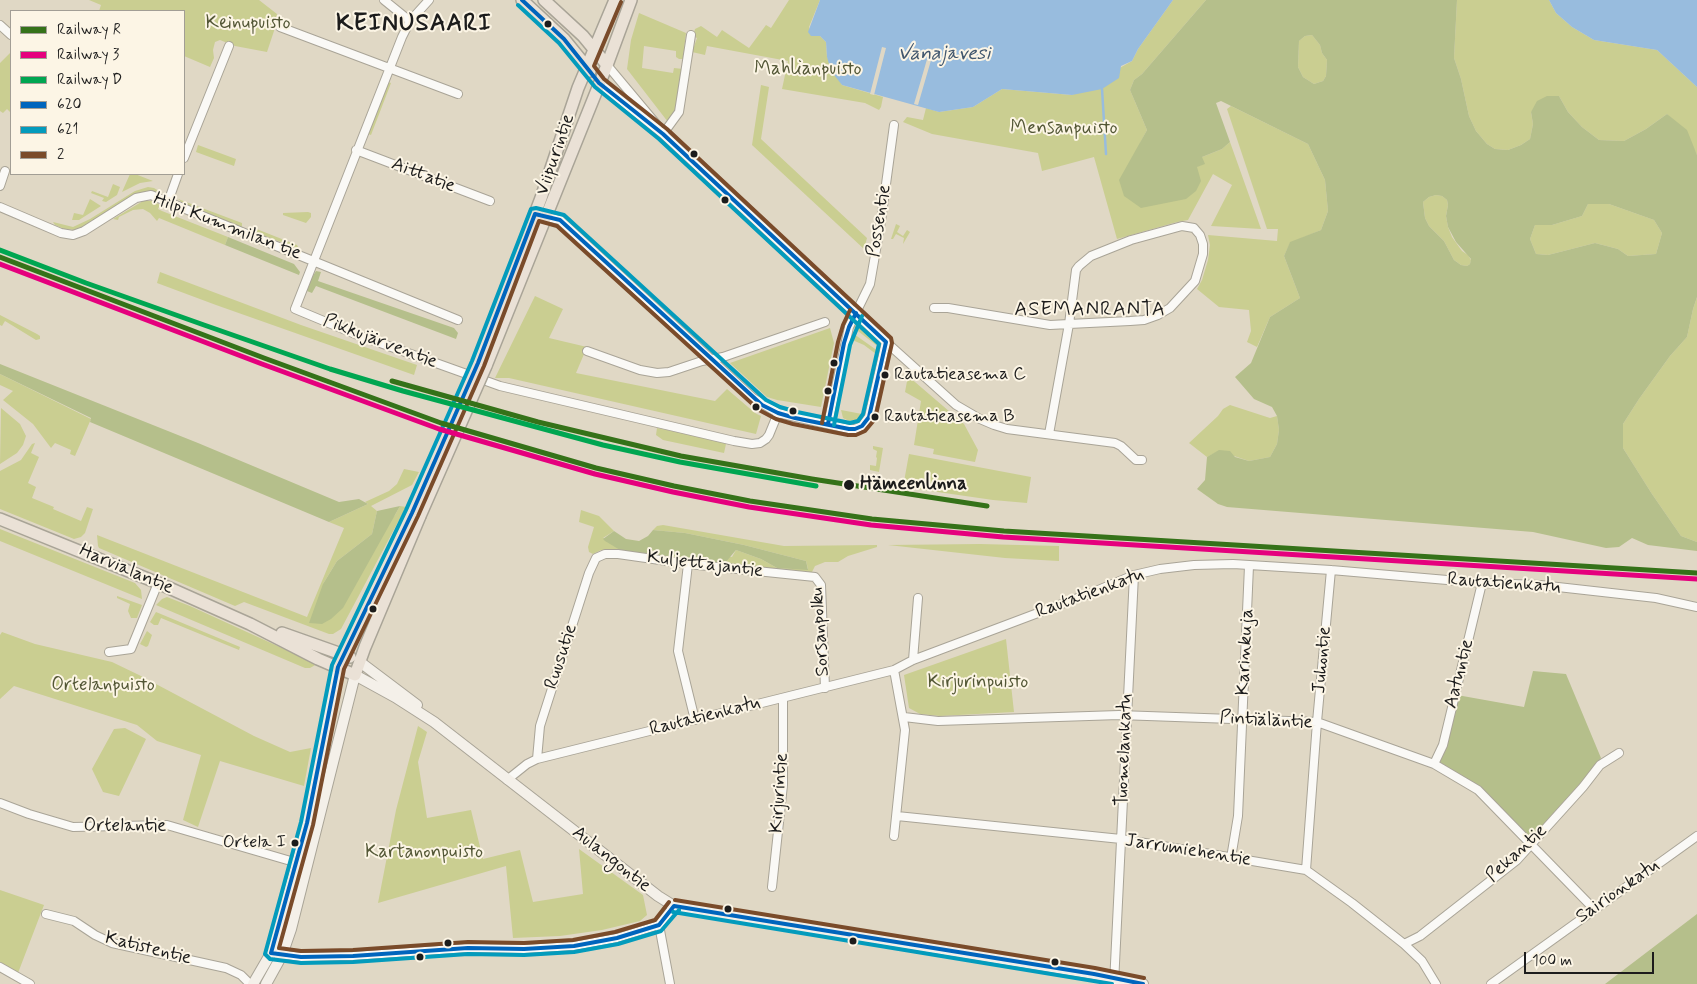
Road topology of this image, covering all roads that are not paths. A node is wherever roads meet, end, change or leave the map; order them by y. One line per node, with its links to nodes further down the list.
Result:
1 (384, 0): 7 (street)
2 (429, 0): 7 (street, Pikkujärventie)
3 (522, 0): 15 (main road)
4 (544, 0): 13 (main road)
5 (615, 0): 13 (main road, Viipurintie)
6 (631, 0): 14 (main road, Viipurintie)
7 (410, 21): 16 (street, Pikkujärventie)
8 (0, 25): 10 (street)
9 (280, 27): 16 (street)
10 (10, 34)
11 (691, 35): 20 (street)
12 (229, 46): 21 (street)
13 (594, 50): 14 (main road); 15 (main road, Viipurintie)
14 (607, 65): 17 (main road, Viipurintie); 20 (street)
15 (587, 67): 17 (main road); 30 (main road, Viipurintie)
16 (388, 68): 18 (street); 22 (street, Pikkujärventie)
17 (599, 83): 20 (street); 30 (main road, Viipurintie)
18 (458, 94)
19 (894, 125): 33 (street, Possentie)
20 (663, 134): 33 (street)
21 (188, 137): 23 (street)
22 (356, 150): 28 (street, Aittatie); 31 (street, Pikkujärventie)
23 (185, 153)
24 (5, 171): 26 (street)
25 (178, 175): 27 (street)
26 (0, 186)
27 (168, 202): 29 (street, Hilpi Kummilan tie); 31 (street, Hilpi Kummilan tie)
28 (490, 202)
29 (0, 207)
30 (541, 215): 39 (street); 44 (main road, Viipurintie, bridge)
31 (314, 261): 34 (street, Hilpi Kummilan tie); 40 (street, Pikkujärventie)
32 (934, 308): 36 (street)
33 (856, 313): 37 (street); 41 (street, Possentie)
34 (458, 320)
35 (825, 322): 39 (street)
36 (1069, 324): 36 (street); 42 (street)
37 (886, 342): 41 (street); 42 (street)
38 (587, 351): 39 (street)
39 (713, 360): 40 (street)
40 (778, 413): 41 (street)
41 (828, 424)
42 (1049, 434): 43 (street)
43 (1142, 460)
44 (416, 515): 58 (main road, Viipurintie); 60 (main road, Viipurintie)
45 (0, 519): 52 (main road, Harvialantie)
46 (596, 558): 47 (street, Kuljettajantie); 73 (street, Ruusutie)
47 (688, 564): 51 (street, Kuljettajantie); 69 (street)
48 (1249, 566): 49 (street, Rautatienkatu); 50 (street, Rautatienkatu); 68 (street, Karinkuja)
49 (1331, 570): 53 (street, Rautatienkatu); 71 (street, Juhontie)
50 (1134, 575): 59 (street, Rautatienkatu); 66 (street, Tuomelankatu)
51 (815, 577): 64 (street, Sorsanpolku)
52 (158, 583): 56 (main road, Harvialantie); 57 (street)
53 (1482, 583): 55 (street, Rautatienkatu); 74 (street, Aatuntie)
54 (918, 598): 59 (street)
55 (1697, 607)
56 (250, 624): 58 (main road, Harvialantie); 61 (main road, Harvialantie)
57 (109, 652)
58 (344, 654): 60 (main road, Harvialantie); 61 (main road, Viipurintie)
59 (913, 660): 62 (street, Rautatienkatu)
60 (360, 662): 63 (main road, Viipurintie); 70 (main road, Aulangontie)
61 (338, 667): 63 (main road, Harvialantie); 83 (main road, Viipurintie)
62 (894, 670): 64 (street, Rautatienkatu); 67 (street)
63 (355, 675): 70 (main road, Aulangontie); 83 (main road, Viipurintie)
64 (825, 688): 65 (street, Rautatienkatu)
65 (783, 698): 69 (street, Rautatienkatu); 85 (street, Kirjurintie)
66 (1126, 715): 67 (street, Pintiäläntie); 68 (street, Pintiäläntie); 80 (street, Tuomelankatu)
67 (904, 717): 77 (street)
68 (1242, 719): 71 (street, Pintiäläntie); 82 (street, Karinkuja)
69 (696, 720): 73 (street, Rautatienkatu)
70 (434, 722): 75 (main road, Aulangontie)
71 (1317, 722): 74 (street, Pintiäläntie); 84 (street, Juhontie)
72 (1619, 753): 81 (street, Pekantie)
73 (537, 760): 75 (street, Rautatienkatu)
74 (1434, 764): 81 (street, Pintiäläntie)
75 (507, 780): 86 (main road, Aulangontie)
76 (0, 803): 83 (street, Ortelantie)
77 (897, 816): 78 (street); 80 (street, Jarrumiehentie)
78 (894, 836)
79 (1697, 836): 87 (street, Sairionkatu)
80 (1121, 839): 82 (street, Jarrumiehentie); 94 (street, Tuomelankatu)
81 (1531, 845): 87 (street, Pintiäläntie); 90 (street, Pekantie)
82 (1231, 858): 84 (street, Jarrumiehentie)
83 (302, 865): 91 (main road, Viipurintie)
84 (1306, 870): 90 (street, Jarrumiehentie)
85 (772, 887)
86 (674, 906): 89 (street); 94 (main road, Aulangontie)
87 (1594, 909): 101 (street, Sairionkatu)
88 (46, 914): 96 (street, Katistentie)
89 (659, 925): 91 (street); 98 (street)
90 (1404, 944): 100 (street, Jarrumiehentie)
91 (276, 954): 96 (main road, Viipurintie); 97 (main road, Viipurintie)
92 (0, 967): 93 (street)
93 (19, 981): 95 (street)
94 (1114, 982): 99 (main road, Aulangontie)
95 (30, 984)
96 (251, 984)
97 (266, 984)
98 (670, 984)
99 (1143, 984)
100 (1436, 984)
101 (1491, 984)

